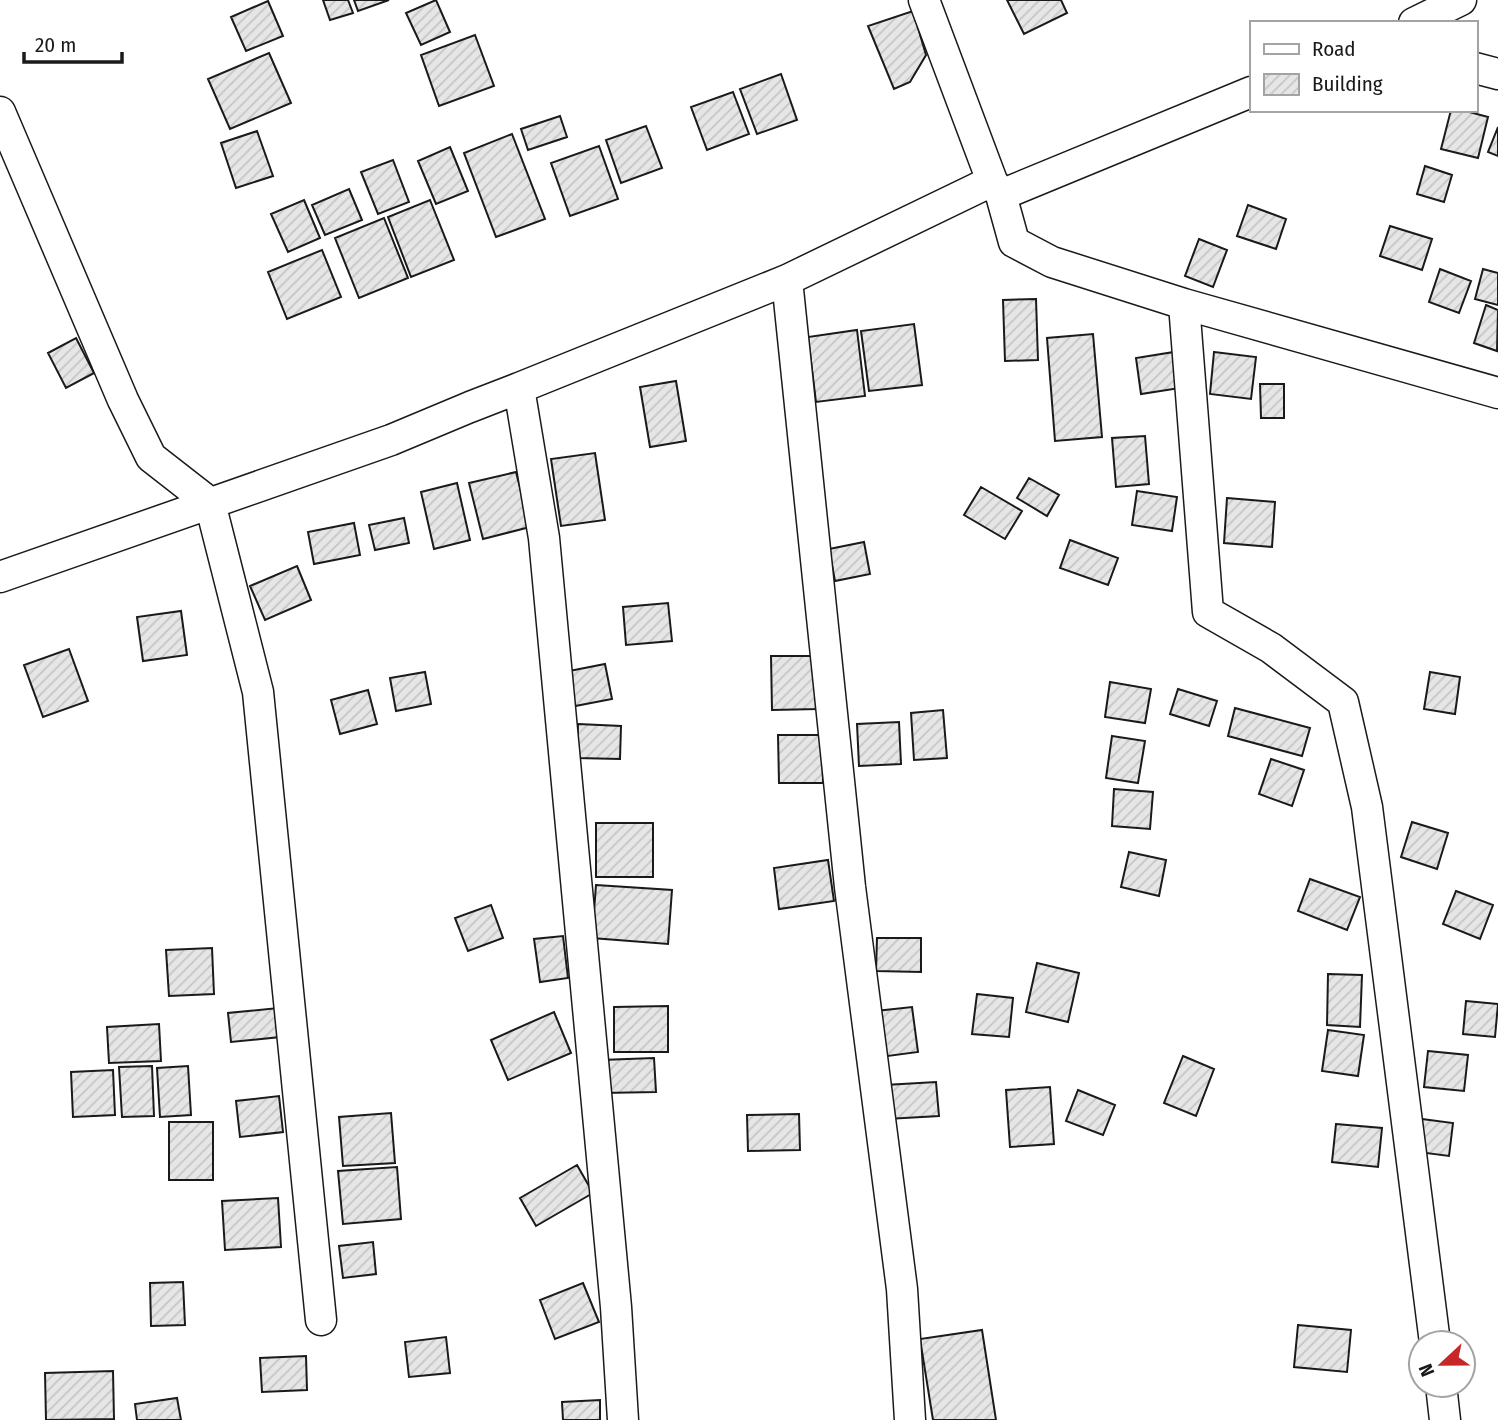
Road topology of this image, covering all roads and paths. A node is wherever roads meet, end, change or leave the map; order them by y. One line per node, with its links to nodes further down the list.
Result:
1 (924, 0): 8 (street)
2 (1461, 0): 3 (street)
3 (1418, 21)
4 (1477, 69): 5 (street)
5 (1498, 75)
6 (1250, 92): 8 (street)
7 (0, 112): 13 (street)
8 (996, 188): 9 (street); 10 (street)
9 (787, 280): 11 (street); 19 (street)
10 (1184, 304): 12 (street); 16 (street)
11 (519, 388): 13 (street); 18 (street)
12 (1498, 393)
13 (211, 503): 14 (street); 15 (street)
14 (0, 577)
15 (321, 1320)
16 (1433, 1329)
17 (1442, 1399): 20 (street)
18 (623, 1420)
19 (910, 1420)
20 (1445, 1420)

